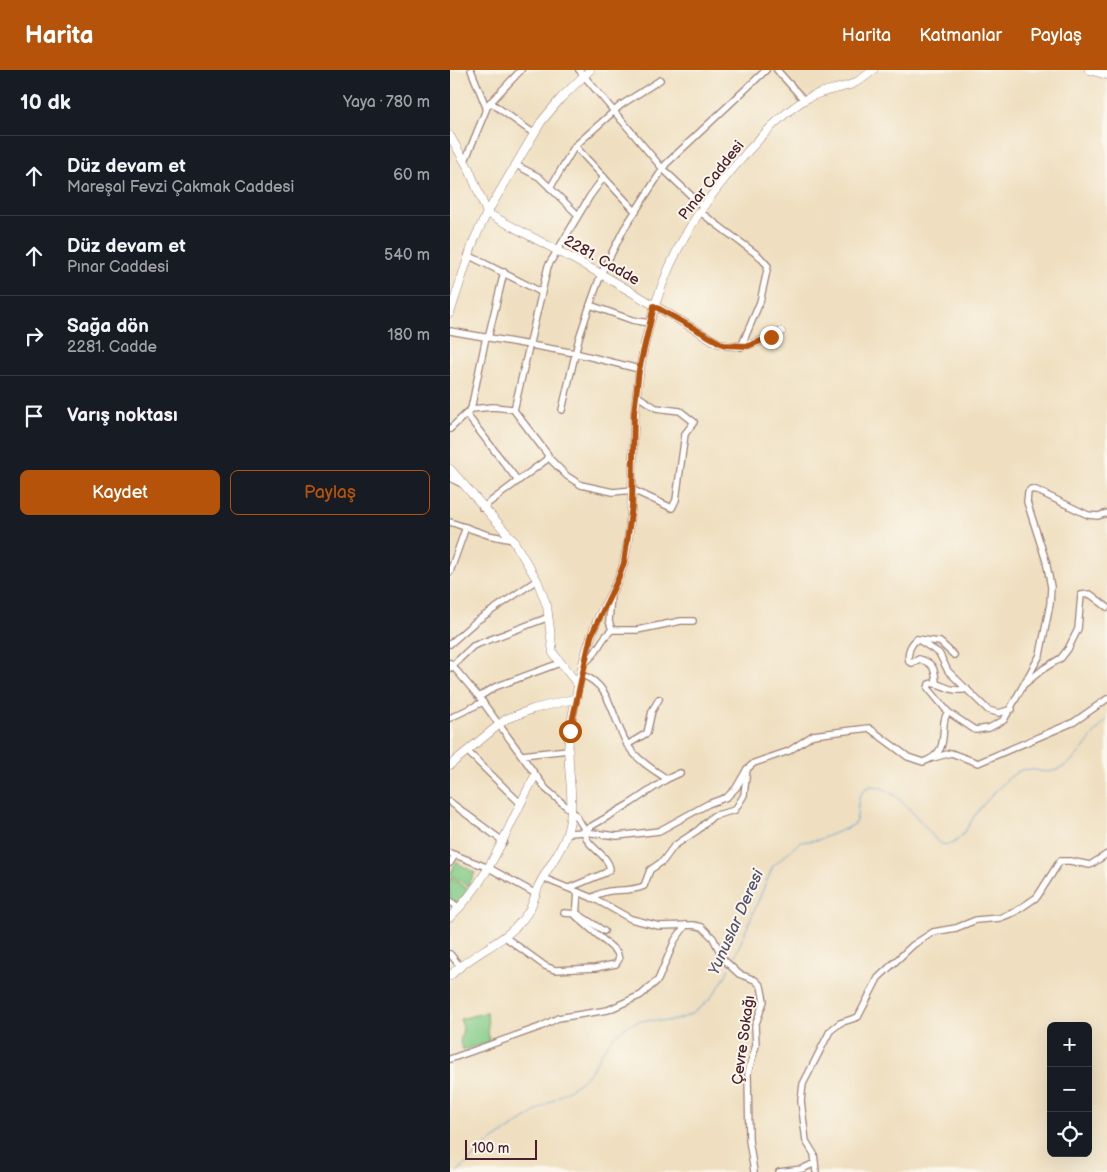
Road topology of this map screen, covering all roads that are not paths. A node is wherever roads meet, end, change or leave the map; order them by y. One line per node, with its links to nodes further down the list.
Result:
1 (471, 70): 11 (street)
2 (521, 70): 11 (street)
3 (766, 70): 18 (street)
4 (776, 70): 10 (street)
5 (873, 70): 10 (street, Pınar Caddesi)
6 (1089, 70): 8 (street)
7 (584, 72): 12 (street); 13 (street)
8 (1107, 76)
9 (660, 80): 12 (street)
10 (804, 100): 21 (street, Pınar Caddesi)
11 (488, 105): 13 (street); 16 (street)
12 (614, 111): 15 (street); 18 (street)
13 (534, 133): 17 (street)
14 (451, 141): 16 (street)
15 (575, 146): 19 (street); 20 (street)
16 (464, 161): 23 (street)
17 (516, 165): 20 (street); 23 (street)
18 (662, 168): 21 (street); 22 (street)
19 (604, 177): 22 (street); 24 (street)
20 (550, 188): 24 (street)
21 (701, 209): 32 (street, Pınar Caddesi); 39 (street)
22 (636, 212): 28 (street)
23 (487, 213): 25 (street, 2281. Cadde); 26 (street)
24 (578, 216): 25 (street)
25 (557, 250): 28 (street, 2281. Cadde); 29 (street)
26 (468, 255): 27 (street); 30 (street)
27 (504, 272): 29 (street); 37 (street)
28 (601, 274): 31 (street); 32 (street, 2281. Cadde)
29 (541, 292): 38 (street)
30 (452, 299): 33 (street)
31 (590, 305): 34 (street); 40 (street)
32 (654, 306): 34 (street, Pınar Caddesi); 39 (street, 2281. Cadde)
33 (450, 313)
34 (649, 324): 41 (street, Pınar Caddesi)
35 (450, 331): 37 (street)
36 (781, 332): 39 (street, 2281. Cadde)
37 (487, 338): 38 (street); 43 (street)
38 (530, 346): 40 (street); 44 (street)
39 (741, 346)
40 (575, 353): 41 (street); 45 (street)
41 (639, 370): 42 (street, Pınar Caddesi)
42 (636, 395): 53 (street, Pınar Caddesi); 53 (street)
43 (471, 409): 44 (street); 46 (street)
44 (514, 410): 48 (street)
45 (562, 410)
46 (467, 415): 47 (street); 51 (street)
47 (450, 429)
48 (548, 458): 51 (street); 53 (street)
49 (450, 469): 52 (street)
50 (450, 478): 52 (street)
51 (518, 481): 54 (street)
52 (462, 484): 54 (street)
53 (633, 490): 61 (street, Pınar Caddesi)
54 (482, 508): 58 (street)
55 (1107, 513): 74 (street)
56 (450, 522): 57 (street)
57 (466, 527): 58 (street); 59 (street)
58 (513, 540): 60 (street)
59 (450, 572)
60 (538, 580): 63 (street); 67 (street)
61 (610, 593): 65 (street); 70 (street, Pınar Caddesi)
62 (1107, 607): 74 (street)
63 (549, 617): 69 (street); 71 (street)
64 (693, 621): 65 (street)
65 (612, 630): 70 (street)
66 (917, 639): 68 (street); 73 (street); 76 (street)
67 (450, 644)
68 (954, 655)
69 (560, 663): 75 (street); 77 (street)
70 (583, 663): 72 (street, Pınar Caddesi)
71 (451, 666): 77 (street)
72 (581, 675): 75 (street, Pınar Caddesi); 87 (street)
73 (936, 682): 76 (street); 83 (street)
74 (1025, 684): 82 (street)
75 (579, 686): 78 (street, Pınar Caddesi)
76 (967, 689): 82 (street)
77 (479, 697): 81 (street)
78 (577, 698): 85 (street); 88 (street, Pınar Caddesi)
79 (659, 699): 87 (street)
80 (1107, 699): 90 (street)
81 (483, 702): 84 (street); 85 (street)
82 (1012, 709): 83 (street)
83 (948, 712): 86 (street)
84 (450, 718)
85 (499, 724): 89 (street); 91 (street)
86 (942, 744): 90 (street); 92 (street)
87 (627, 745): 97 (street)
88 (568, 750): 91 (street); 100 (street, Pınar Caddesi)
89 (467, 751): 93 (street); 99 (street)
90 (950, 753): 92 (street)
91 (522, 755): 96 (street)
92 (933, 758): 94 (street)
93 (450, 765)
94 (747, 769): 101 (street); 112 (street)
95 (680, 774): 97 (street)
96 (535, 776): 99 (street); 100 (street)
97 (667, 779): 101 (street)
98 (450, 802): 103 (street)
99 (521, 804): 103 (street)
100 (571, 811): 101 (street); 102 (street, Pınar Caddesi)
101 (585, 831): 102 (street); 109 (street)
102 (568, 833): 108 (street, Pınar Caddesi)
103 (504, 842): 107 (street)
104 (452, 854): 106 (street); 107 (street)
105 (1107, 854): 125 (street)
106 (450, 863)
107 (489, 868): 111 (street); 114 (street)
108 (543, 878): 109 (street, Çevre Sokağı); 111 (street, Pınar Caddesi)
109 (569, 888): 110 (street, Çevre Sokağı)
110 (578, 892): 112 (street, Çevre Sokağı); 116 (street)
111 (536, 894): 120 (street, Pınar Caddesi)
112 (592, 898): 118 (street, Çevre Sokağı)
113 (450, 901): 114 (street)
114 (459, 908): 117 (street)
115 (564, 913): 116 (street)
116 (575, 913): 119 (street); 120 (street)
117 (450, 917)
118 (686, 925): 124 (street); 126 (street, Çevre Sokağı)
119 (604, 931)
120 (505, 937): 122 (street, Pınar Caddesi)
121 (450, 954): 122 (street)
122 (460, 966): 123 (street, Pınar Caddesi)
123 (450, 976)
124 (450, 1059)
125 (815, 1163): 127 (street); 128 (street)
126 (754, 1172)
127 (779, 1172)
128 (816, 1172)

